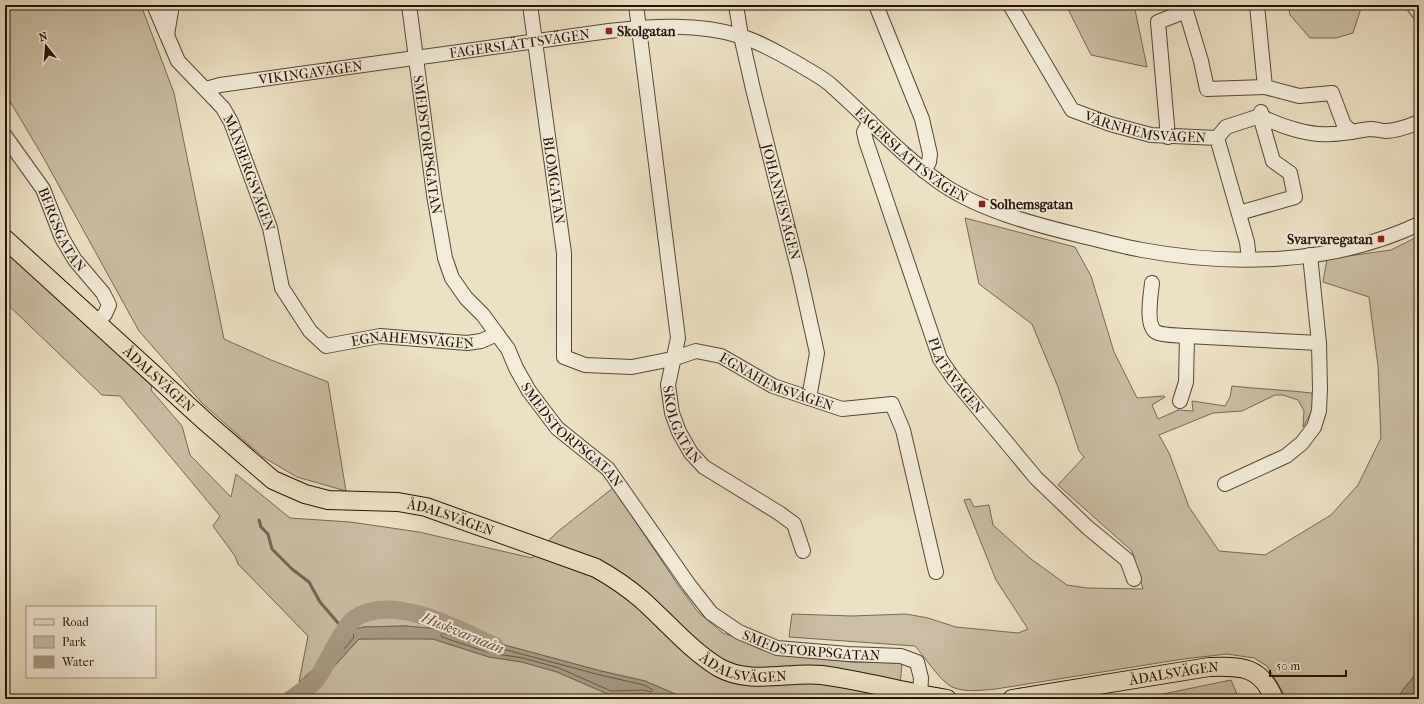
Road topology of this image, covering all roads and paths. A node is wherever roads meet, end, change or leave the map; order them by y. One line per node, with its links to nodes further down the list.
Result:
1 (154, 5): 14 (street, MÅNBERGSVÄGEN)
2 (172, 5): 14 (street)
3 (409, 5): 17 (street, SMEDSTORPSGATAN)
4 (530, 5): 16 (street, BLOMGATAN)
5 (636, 5): 13 (street, SKOLGATAN)
6 (736, 5): 15 (street, JOHANNESVÄGEN)
7 (876, 5): 27 (street)
8 (1010, 5): 25 (street, VÄRNHEMSVÄGEN)
9 (1257, 5): 18 (street)
10 (1413, 5): 12 (street)
11 (1185, 8): 18 (street); 25 (street)
12 (1419, 13)
13 (639, 27): 15 (street, FAGERSLÄTTSVÄGEN); 16 (street, FAGERSLÄTTSVÄGEN); 40 (street, SKOLGATAN)
14 (167, 36): 19 (street, MÅNBERGSVÄGEN)
15 (741, 36): 21 (street, FAGERSLÄTTSVÄGEN); 41 (street, JOHANNESVÄGEN)
16 (536, 41): 17 (street, FAGERSLÄTTSVÄGEN); 39 (street, BLOMGATAN)
17 (416, 58): 19 (street, VIKINGAVÄGEN); 35 (street, SMEDSTORPSGATAN)
18 (1265, 87): 23 (street)
19 (206, 90): 38 (street, MÅNBERGSVÄGEN)
20 (1261, 114): 23 (street); 26 (street); 28 (street)
21 (870, 121): 27 (street, FAGERSLÄTTSVÄGEN); 46 (street, PLATÅVÄGEN)
22 (1419, 122): 23 (street)
23 (1352, 132)
24 (5, 136): 34 (street, BERGSGATAN)
25 (1168, 136): 26 (street, VÄRNHEMSVÄGEN)
26 (1217, 138): 28 (street, VÄRNHEMSVÄGEN)
27 (924, 171): 32 (street, FAGERSLÄTTSVÄGEN)
28 (1239, 213): 32 (street, VÄRNHEMSVÄGEN)
29 (1419, 224): 31 (street, FAGERSLÄTTSVÄGEN)
30 (5, 239): 34 (main road, ÅDALSVÄGEN)
31 (1310, 255): 32 (street, FAGERSLÄTTSVÄGEN); 37 (street)
32 (1249, 259)
33 (1152, 283): 36 (street)
34 (98, 322): 48 (main road, ÅDALSVÄGEN)
35 (497, 334): 38 (street, EGNAHEMSVÄGEN); 48 (street, SMEDSTORPSGATAN)
36 (1187, 336): 37 (street); 42 (street)
37 (1318, 343): 43 (street)
38 (326, 346)
39 (564, 357): 40 (street, EGNAHEMSVÄGEN)
40 (672, 359): 41 (street, EGNAHEMSVÄGEN); 44 (street, SKOLGATAN)
41 (809, 398): 45 (street, EGNAHEMSVÄGEN)
42 (1180, 401)
43 (1225, 484)
44 (803, 551)
45 (936, 572)
46 (1134, 580)
47 (1272, 693): 50 (main road, ÅDALSVÄGEN)
48 (920, 694): 49 (main road, ÅDALSVÄGEN)
49 (947, 699)
50 (1012, 699)

